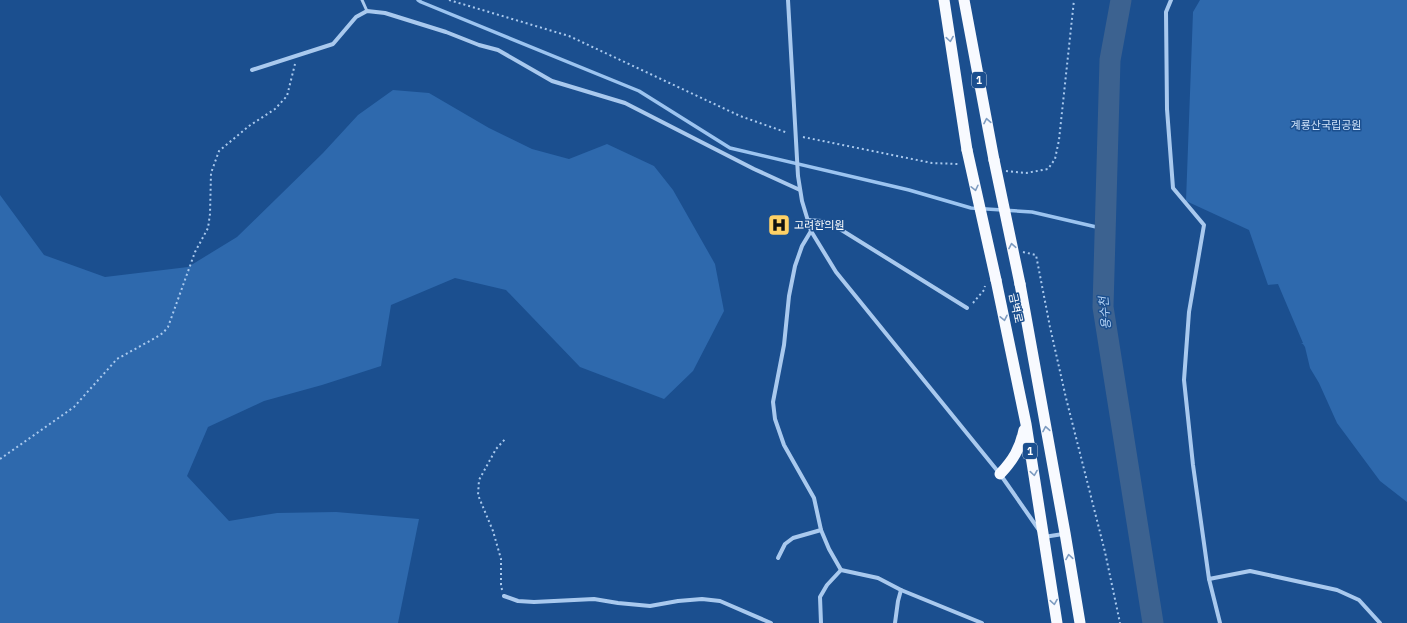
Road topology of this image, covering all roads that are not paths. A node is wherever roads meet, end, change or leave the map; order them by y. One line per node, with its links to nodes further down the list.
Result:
1 (362, 0): 6 (lane)
2 (788, 0): 8 (street)
3 (944, 0): 12 (highway, 금벽로 / 1, one-way to 12, bridge)
4 (964, 0): 15 (highway, 금벽로 / 1, one-way to 4, bridge)
5 (1171, 0): 19 (street)
6 (367, 10): 7 (street); 8 (street)
7 (252, 70)
8 (800, 190): 9 (street)
9 (808, 220): 10 (street); 11 (street)
10 (811, 232): 13 (street); 14 (street)
11 (967, 308)
12 (1026, 424): 13 (highway); 16 (highway, 금벽로 / 1, one-way to 16)
13 (1000, 474): 16 (street)
14 (821, 530): 17 (street); 18 (street)
15 (1065, 533): 16 (street); 27 (highway, 금벽로 / 1, one-way to 15)
16 (1044, 537): 26 (highway, 금벽로 / 1, one-way to 26)
17 (778, 558)
18 (841, 570): 20 (street); 23 (street)
19 (1209, 579): 28 (street); 29 (street)
20 (902, 590): 24 (street); 25 (street)
21 (504, 596): 22 (street)
22 (771, 623)
23 (821, 623)
24 (895, 623)
25 (982, 623)
26 (1057, 623)
27 (1080, 623)
28 (1220, 623)
29 (1380, 623)

